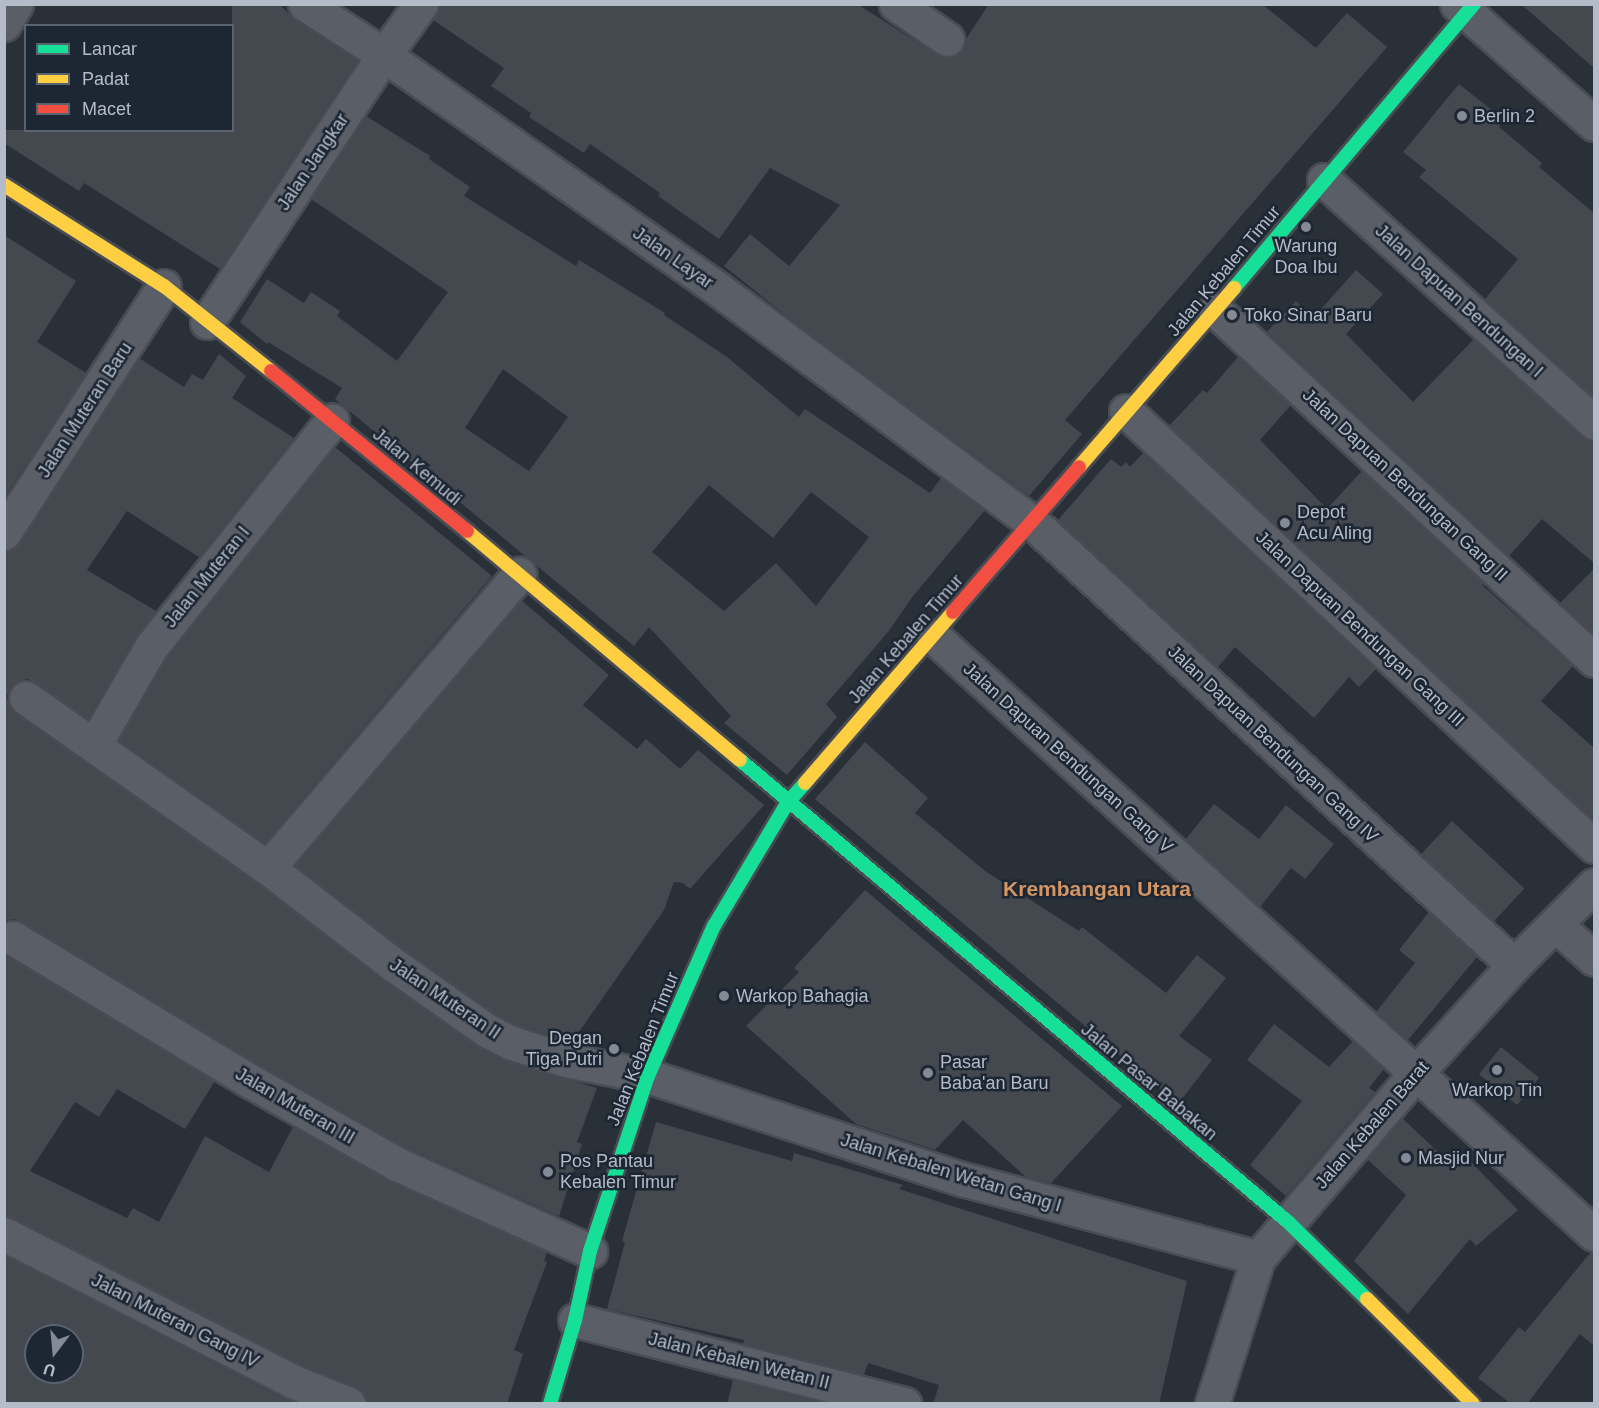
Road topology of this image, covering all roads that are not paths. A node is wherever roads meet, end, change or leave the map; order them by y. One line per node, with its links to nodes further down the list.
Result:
1 (16, 4): 6 (street)
2 (305, 4): 8 (street, Jalan Layar)
3 (421, 4): 8 (street, Jalan Jangkar)
4 (896, 4): 7 (street)
5 (1466, 7): 9 (street); 10 (street, Jalan Kebalen Timur)
6 (4, 24)
7 (947, 39)
8 (384, 55): 14 (street, Jalan Jangkar); 18 (street, Jalan Layar)
9 (1594, 124)
10 (1324, 180): 13 (street, Jalan Kebalen Timur); 17 (street, Jalan Dapuan Bendungan I)
11 (4, 185): 12 (street, Jalan Kemudi)
12 (164, 286): 14 (street, Jalan Kemudi); 19 (street, Jalan Muteran Baru)
13 (1215, 310): 15 (street, Jalan Kebalen Timur); 22 (street, Jalan Dapuan Bendungan Gang II)
14 (207, 322): 16 (street, Jalan Kemudi)
15 (1126, 411): 18 (street, Jalan Kebalen Timur); 26 (street, Jalan Dapuan Bendungan Gang III)
16 (332, 420): 20 (street, Jalan Kemudi); 24 (street, Jalan Muteran I)
17 (1594, 422)
18 (1032, 522): 21 (street, Jalan Kebalen Timur); 32 (street, Jalan Dapuan Bendungan Gang IV)
19 (4, 533)
20 (519, 574): 25 (street, Jalan Kemudi); 27 (street)
21 (933, 636): 25 (street, Jalan Kebalen Timur); 33 (street, Jalan Dapuan Bendungan Gang V)
22 (1594, 660)
23 (26, 698): 24 (street, Jalan Muteran II)
24 (95, 744): 27 (street, Jalan Muteran II)
25 (788, 802): 34 (street, Jalan Kebalen Timur); 35 (street, Jalan Pasar Babakan)
26 (1594, 846)
27 (268, 868): 34 (street, Jalan Muteran II)
28 (1594, 885): 29 (street, Jalan Kebalen Barat)
29 (1556, 924): 31 (street); 32 (street, Jalan Kebalen Barat)
30 (13, 938): 38 (street, Jalan Muteran III)
31 (1594, 959)
32 (1514, 966): 33 (street, Jalan Kebalen Barat)
33 (1416, 1073): 35 (street, Jalan Kebalen Barat); 37 (street, Jalan Dapuan Bendungan Gang V)
34 (648, 1076): 38 (street, Jalan Kebalen Timur); 39 (street, Jalan Kebalen Wetan Gang I)
35 (1288, 1222): 39 (street, Jalan Kebalen Barat); 45 (street, Jalan Pasar Babakan)
36 (4, 1233): 41 (street, Jalan Muteran Gang IV)
37 (1594, 1234)
38 (590, 1251): 40 (street, Jalan Kebalen Timur)
39 (1258, 1258): 44 (street, Jalan Kebalen Barat)
40 (574, 1320): 42 (street, Jalan Kebalen Timur); 43 (street, Jalan Kebalen Wetan II)
41 (349, 1404)
42 (550, 1404)
43 (904, 1404)
44 (1212, 1404)
45 (1473, 1404)

